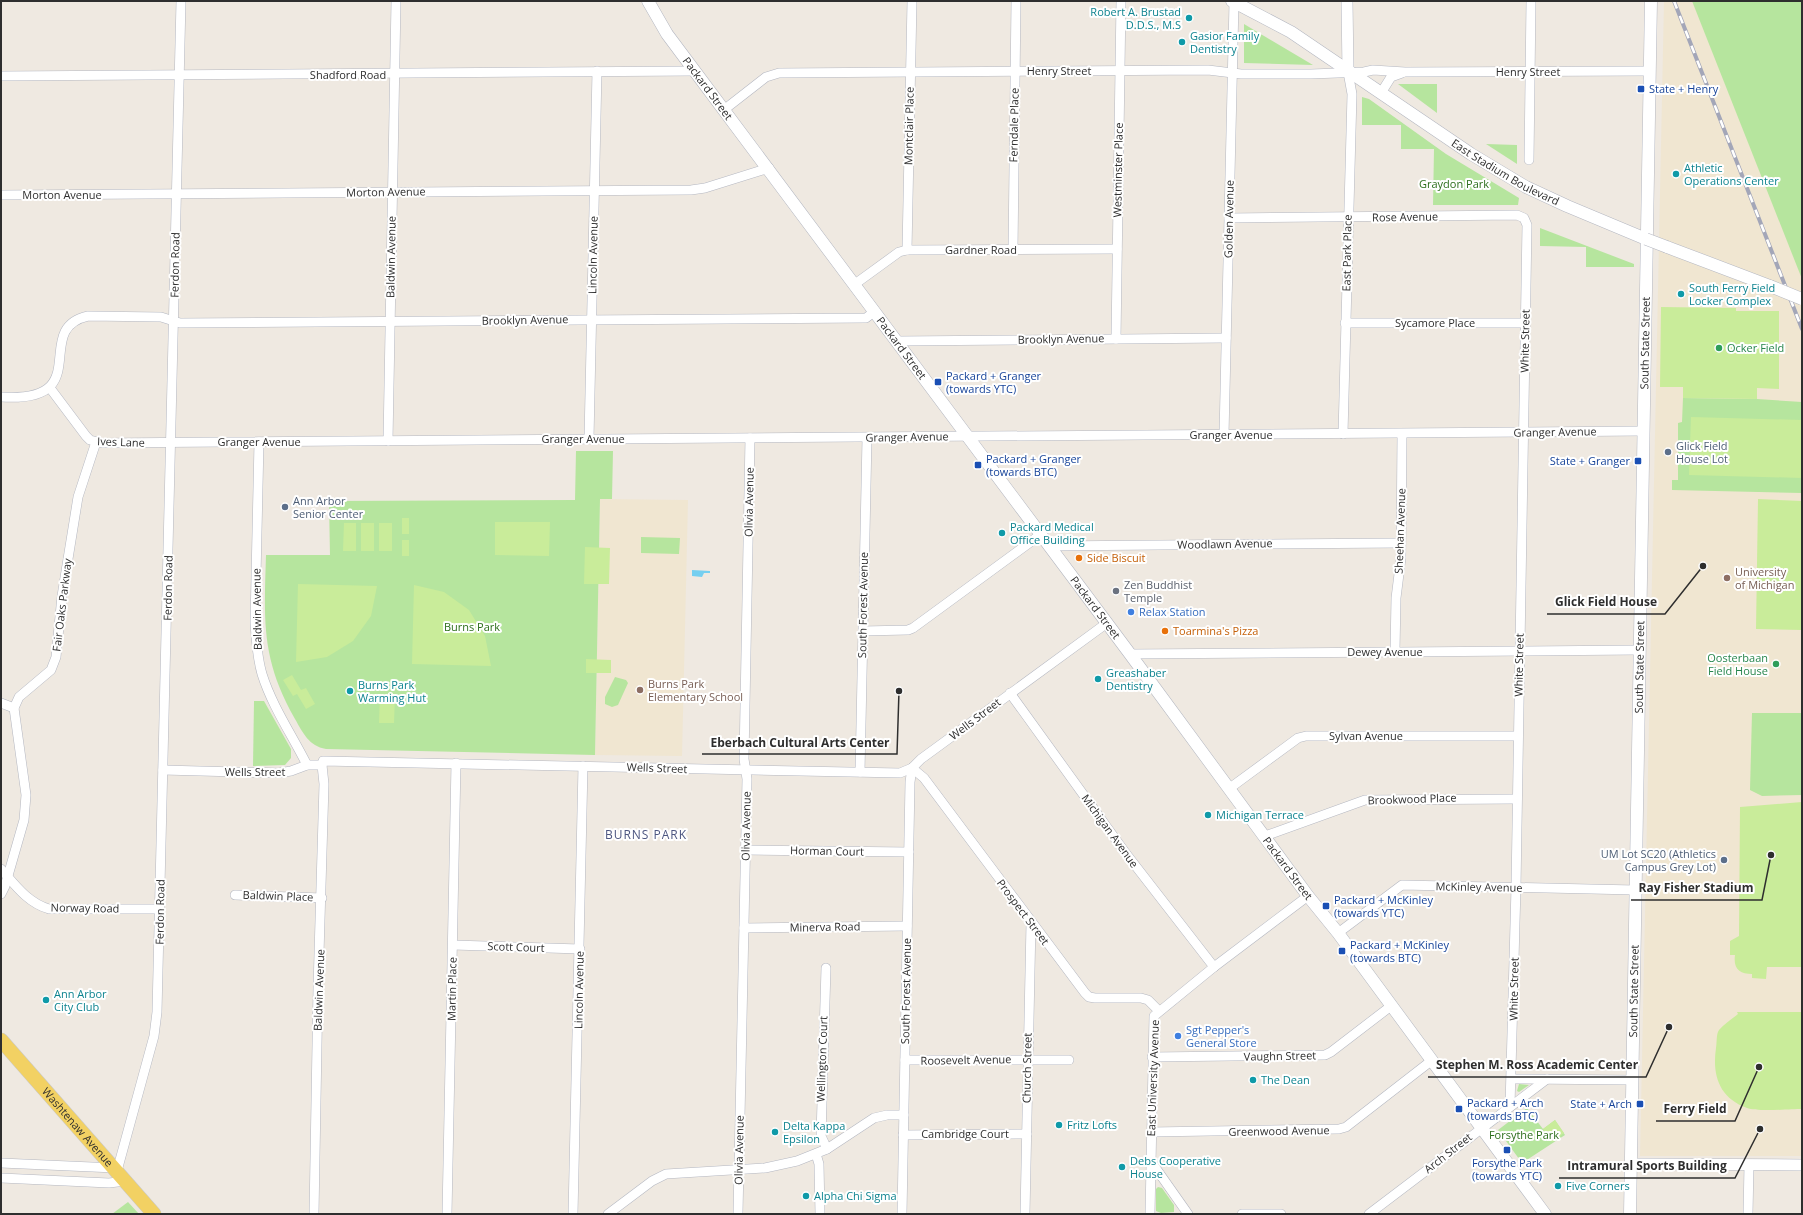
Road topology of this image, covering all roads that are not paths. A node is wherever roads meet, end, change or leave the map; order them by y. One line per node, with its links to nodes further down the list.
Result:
1 (181, 1): 22 (street, Ferdon Road)
2 (396, 1): 21 (street, Baldwin Avenue)
3 (648, 1): 12 (main road, Packard Street)
4 (912, 1): 20 (street, Montclair Place)
5 (1016, 1): 13 (street, Ferndale Place)
6 (1121, 1): 14 (street, Westminster Place)
7 (1233, 1): 16 (street, Golden Avenue); 17 (main road, East Stadium Boulevard)
8 (1347, 1): 17 (street)
9 (1531, 1): 19 (street)
10 (1651, 1): 15 (main road, South State Street)
11 (598, 71): 12 (street, Shadford Road); 21 (street, Shadford Road); 28 (street, Lincoln Avenue)
12 (696, 71): 25 (main road, Packard Street)
13 (1015, 71): 14 (street, Henry Street); 20 (street, Henry Street); 37 (street, Ferndale Place)
14 (1119, 71): 16 (street, Henry Street); 35 (street, Westminster Place)
15 (1650, 71): 19 (street, Henry Street); 51 (main road, South State Street)
16 (1232, 72): 17 (street, Henry Street); 32 (street, Golden Avenue)
17 (1348, 72): 18 (street, Henry Street); 24 (main road, East Stadium Boulevard); 33 (street, East Park Place)
18 (1405, 72): 19 (street, Henry Street); 24 (street, Henry Street)
19 (1530, 72): 26 (street)
20 (910, 73): 25 (street, Henry Street); 36 (street, Montclair Place)
21 (394, 74): 22 (street, Shadford Road); 29 (street, Baldwin Avenue)
22 (180, 75): 23 (street, Shadford Road); 30 (street, Ferdon Road)
23 (1, 76)
24 (1381, 93): 39 (main road, East Stadium Boulevard, bridge)
25 (725, 109): 27 (main road, Packard Street)
26 (1529, 160)
27 (769, 168): 28 (street, Morton Avenue); 38 (main road, Packard Street)
28 (594, 190): 29 (street, Morton Avenue); 41 (street, Lincoln Avenue)
29 (392, 192): 30 (street, Morton Avenue); 43 (street, Baldwin Avenue)
30 (176, 194): 31 (street, Morton Avenue); 42 (street, Ferdon Road)
31 (1, 195)
32 (1229, 218): 33 (street, Rose Avenue); 47 (street, Golden Avenue)
33 (1348, 218): 34 (street, Rose Avenue); 44 (street, East Park Place)
34 (1527, 225): 45 (street, White Street)
35 (1117, 249): 37 (street, Gardner Road); 46 (street, Westminster Place)
36 (907, 250): 37 (street, Gardner Road); 38 (street, Gardner Road)
37 (1013, 250)
38 (855, 284): 40 (main road, Packard Street)
39 (1802, 299)
40 (875, 311): 41 (street, Brooklyn Avenue); 48 (main road, Packard Street)
41 (592, 319): 43 (street, Brooklyn Avenue); 59 (street, Lincoln Avenue)
42 (174, 320): 43 (street, Brooklyn Avenue); 49 (street, Brooklyn Avenue); 62 (street, Ferdon Road)
43 (390, 322): 60 (street, Baldwin Avenue)
44 (1345, 323): 45 (street, Sycamore Place); 53 (street, East Park Place)
45 (1526, 323): 52 (street, White Street)
46 (1116, 338): 47 (street, Brooklyn Avenue); 48 (street, Brooklyn Avenue)
47 (1226, 338): 55 (street, Golden Avenue)
48 (896, 341): 56 (main road, Packard Street)
49 (50, 388): 50 (street); 61 (street, Ives Lane)
50 (1, 398)
51 (1643, 431): 52 (street, Granger Avenue); 69 (main road, South State Street)
52 (1524, 432): 54 (street, Granger Avenue); 71 (street, White Street)
53 (1343, 434): 54 (street, Granger Avenue); 55 (street, Granger Avenue)
54 (1402, 434): 65 (street, Sheehan Avenue)
55 (1224, 435): 56 (street, Granger Avenue)
56 (967, 436): 58 (street, Granger Avenue); 64 (main road, Packard Street)
57 (750, 438): 58 (street, Granger Avenue); 59 (street, Granger Avenue); 83 (street, Olivia Avenue)
58 (867, 438): 68 (street, South Forest Avenue)
59 (589, 439): 60 (street, Granger Avenue)
60 (388, 441): 63 (street, Granger Avenue)
61 (96, 442): 62 (street, Ives Lane); 75 (street, Fair Oaks Parkway)
62 (171, 442): 63 (street, Granger Avenue); 82 (street, Ferdon Road)
63 (259, 442): 78 (street, Baldwin Avenue)
64 (1040, 535): 66 (main road, Packard Street); 68 (street)
65 (1401, 543): 66 (street, Woodlawn Avenue); 70 (street, Sheehan Avenue)
66 (1048, 546): 67 (main road, Packard Street)
67 (1107, 623): 72 (main road, Packard Street); 73 (street, Wells Street)
68 (863, 631): 84 (street, South Forest Avenue)
69 (1639, 650): 71 (street, Dewey Avenue); 93 (main road, South State Street)
70 (1395, 651): 71 (street, Dewey Avenue); 72 (street, Dewey Avenue)
71 (1519, 652): 76 (street, White Street)
72 (1130, 654): 85 (main road, Packard Street)
73 (1010, 693): 81 (street, Wells Street); 105 (street, Michigan Avenue)
74 (1, 703): 75 (street)
75 (14, 708): 91 (street)
76 (1518, 736): 85 (street, Sylvan Avenue); 86 (street, White Street)
77 (456, 763): 79 (street, Wells Street); 80 (street, Wells Street); 103 (street, Martin Place)
78 (307, 765): 79 (street, Wells Street); 82 (street, Wells Street)
79 (322, 765): 97 (street, Baldwin Avenue)
80 (583, 766): 83 (street, Wells Street); 104 (street, Lincoln Avenue)
81 (912, 768): 84 (street, Wells Street); 89 (street, South Forest Avenue); 99 (street, Prospect Street)
82 (163, 770): 98 (street, Ferdon Road)
83 (745, 771): 84 (street, Wells Street); 88 (street, Olivia Avenue)
84 (860, 772)
85 (1230, 788): 87 (main road, Packard Street)
86 (1517, 799): 87 (street, Brookwood Place); 92 (street, White Street)
87 (1265, 836): 96 (main road, Packard Street)
88 (745, 850): 89 (street, Horman Court); 101 (street, Olivia Avenue)
89 (909, 852): 100 (street, South Forest Avenue)
90 (1, 870): 91 (street, Norway Road)
91 (8, 877): 94 (street); 98 (street, Norway Road)
92 (1516, 887): 93 (street, McKinley Avenue); 102 (street, McKinley Avenue); 115 (street, White Street)
93 (1635, 890): 117 (main road, South State Street)
94 (1, 894)
95 (235, 895): 97 (street, Baldwin Place)
96 (1308, 896): 102 (main road, Packard Street); 105 (street, East University Avenue)
97 (322, 898): 137 (street, Baldwin Avenue)
98 (160, 909): 133 (street, Ferdon Road)
99 (1031, 923): 108 (street, Prospect Street); 112 (street, Church Street)
100 (907, 926): 101 (street, Minerva Road); 111 (street, South Forest Avenue)
101 (744, 928): 132 (street, Olivia Avenue)
102 (1338, 932): 107 (main road, Packard Street)
103 (453, 945): 104 (street, Scott Court); 138 (street, Martin Place)
104 (580, 949): 139 (street, Lincoln Avenue)
105 (1214, 967): 108 (street, East University Avenue)
106 (826, 968): 124 (street, Wellington Court)
107 (1391, 1006): 110 (street, Vaughn Street); 114 (main road, Packard Street)
108 (1159, 1011): 110 (street, East University Avenue)
109 (1, 1040): 133 (main road, Washtenaw Avenue)
110 (1152, 1057): 121 (street, East University Avenue)
111 (905, 1060): 112 (street, Roosevelt Avenue); 119 (street, South Forest Avenue)
112 (1027, 1060): 113 (street, Roosevelt Avenue); 122 (street, Church Street)
113 (1069, 1060)
114 (1431, 1061): 120 (main road, Packard Street); 121 (street, Greenwood Avenue)
115 (1512, 1079): 116 (street); 118 (street, White Street)
116 (1547, 1079): 117 (street); 118 (street, Arch Street)
117 (1632, 1080): 128 (main road, South State Street)
118 (1510, 1106): 120 (street, Arch Street)
119 (904, 1115): 123 (street, South Forest Avenue); 124 (street)
120 (1481, 1127): 149 (street, Arch Street); 150 (main road, Packard Street)
121 (1151, 1132): 126 (street, East University Avenue)
122 (1027, 1134): 123 (street, Cambridge Court); 144 (street, Church Street)
123 (903, 1135): 143 (street, South Forest Avenue)
124 (827, 1149): 125 (street)
125 (816, 1154): 132 (street); 142 (street)
126 (1150, 1160): 145 (street, East University Avenue); 146 (street)
127 (1, 1162): 129 (street)
128 (1630, 1164): 130 (street); 151 (main road, South State Street)
129 (38, 1165): 133 (street); 135 (street)
130 (1750, 1165): 131 (street); 152 (street)
131 (1802, 1165)
132 (739, 1169): 140 (street); 141 (street, Olivia Avenue)
133 (119, 1173): 135 (street); 136 (main road, Washtenaw Avenue)
134 (1, 1178): 135 (street)
135 (38, 1180)
136 (154, 1214)
137 (314, 1214)
138 (447, 1214)
139 (573, 1214)
140 (608, 1214)
141 (738, 1214)
142 (820, 1214)
143 (902, 1214)
144 (1025, 1214)
145 (1150, 1214)
146 (1188, 1214)
147 (1242, 1214): 148 (street)
148 (1281, 1214)
149 (1369, 1214)
150 (1545, 1214)
151 (1630, 1214)
152 (1748, 1214)

